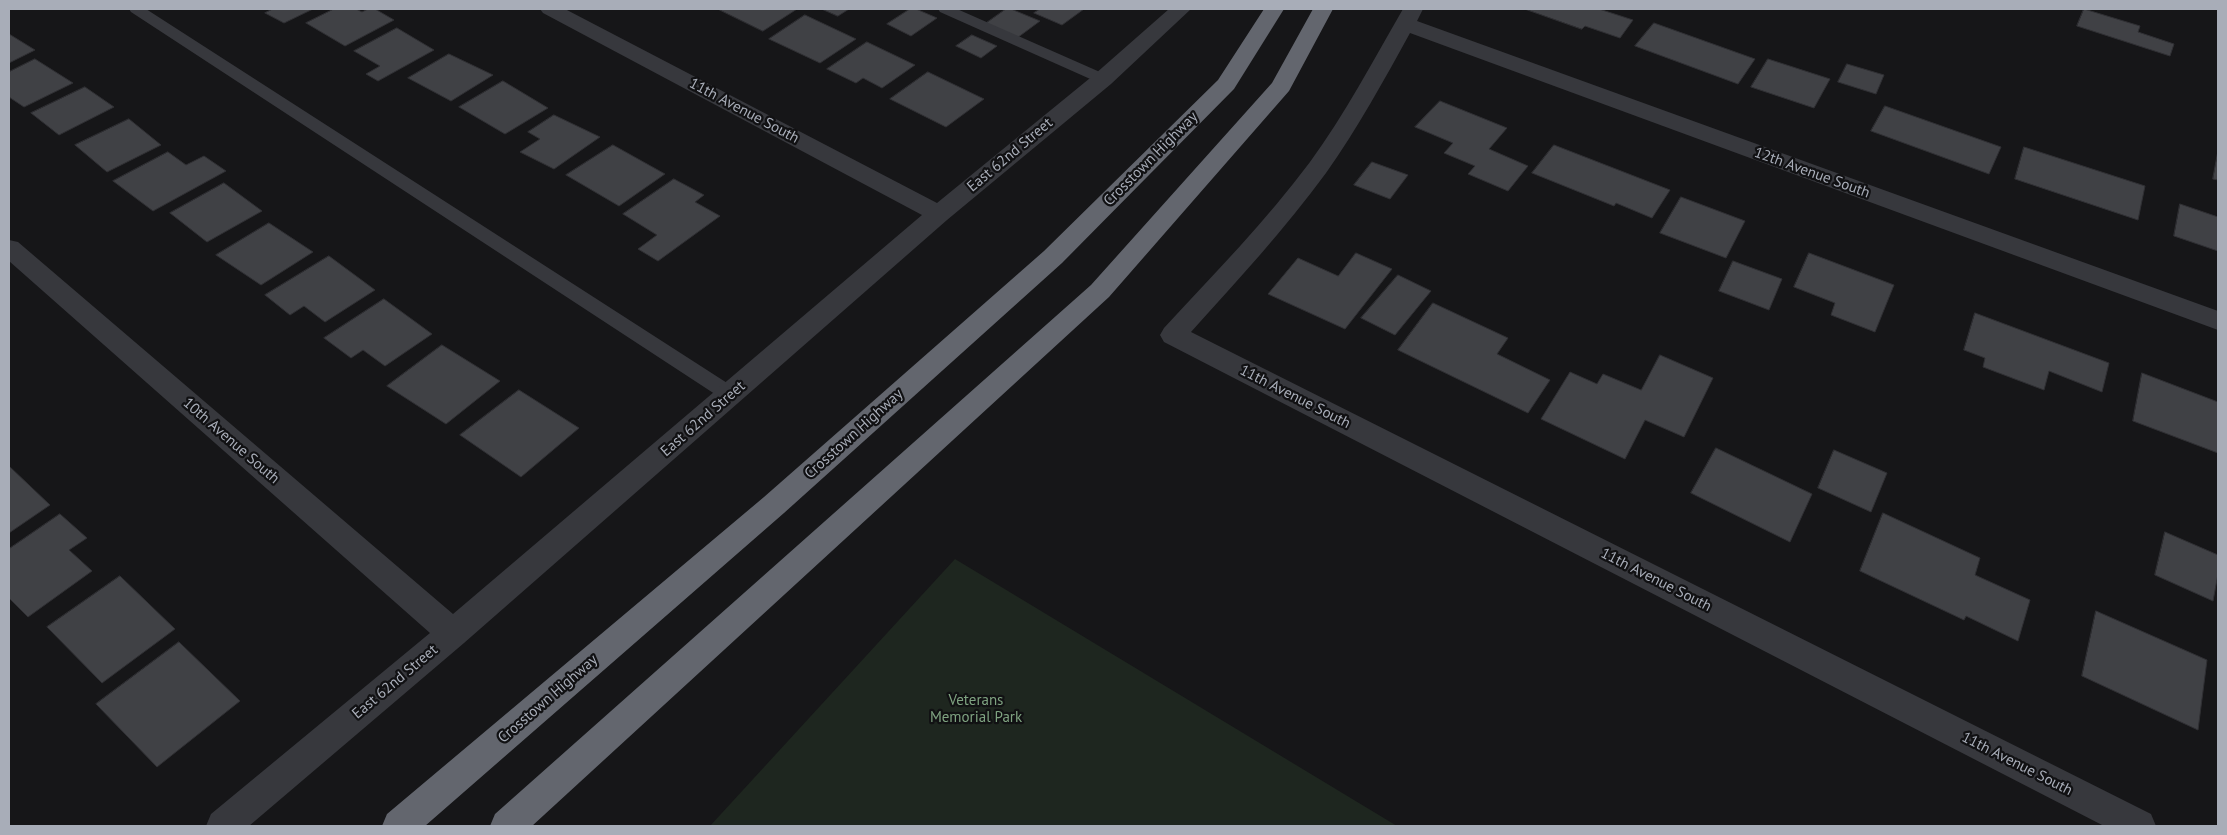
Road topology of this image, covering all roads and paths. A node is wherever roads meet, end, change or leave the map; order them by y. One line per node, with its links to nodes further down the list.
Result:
1 (136, 9): 12 (lane)
2 (550, 9): 9 (street, 11th Avenue South)
3 (945, 9): 8 (lane)
4 (1181, 9): 8 (street, East 62nd Street)
5 (1274, 9): 15 (highway, Crosstown Highway)
6 (1323, 9): 16 (highway)
7 (1410, 17): 11 (street, 12th Avenue South); 17 (street, 11th Avenue South)
8 (1103, 79): 9 (street, East 62nd Street)
9 (939, 214): 12 (street, East 62nd Street)
10 (9, 248): 13 (street, 10th Avenue South)
11 (2218, 321)
12 (731, 395): 13 (street, East 62nd Street)
13 (453, 633): 14 (street, East 62nd Street)
14 (223, 826)
15 (399, 826)
16 (507, 826)
17 (2139, 826)

